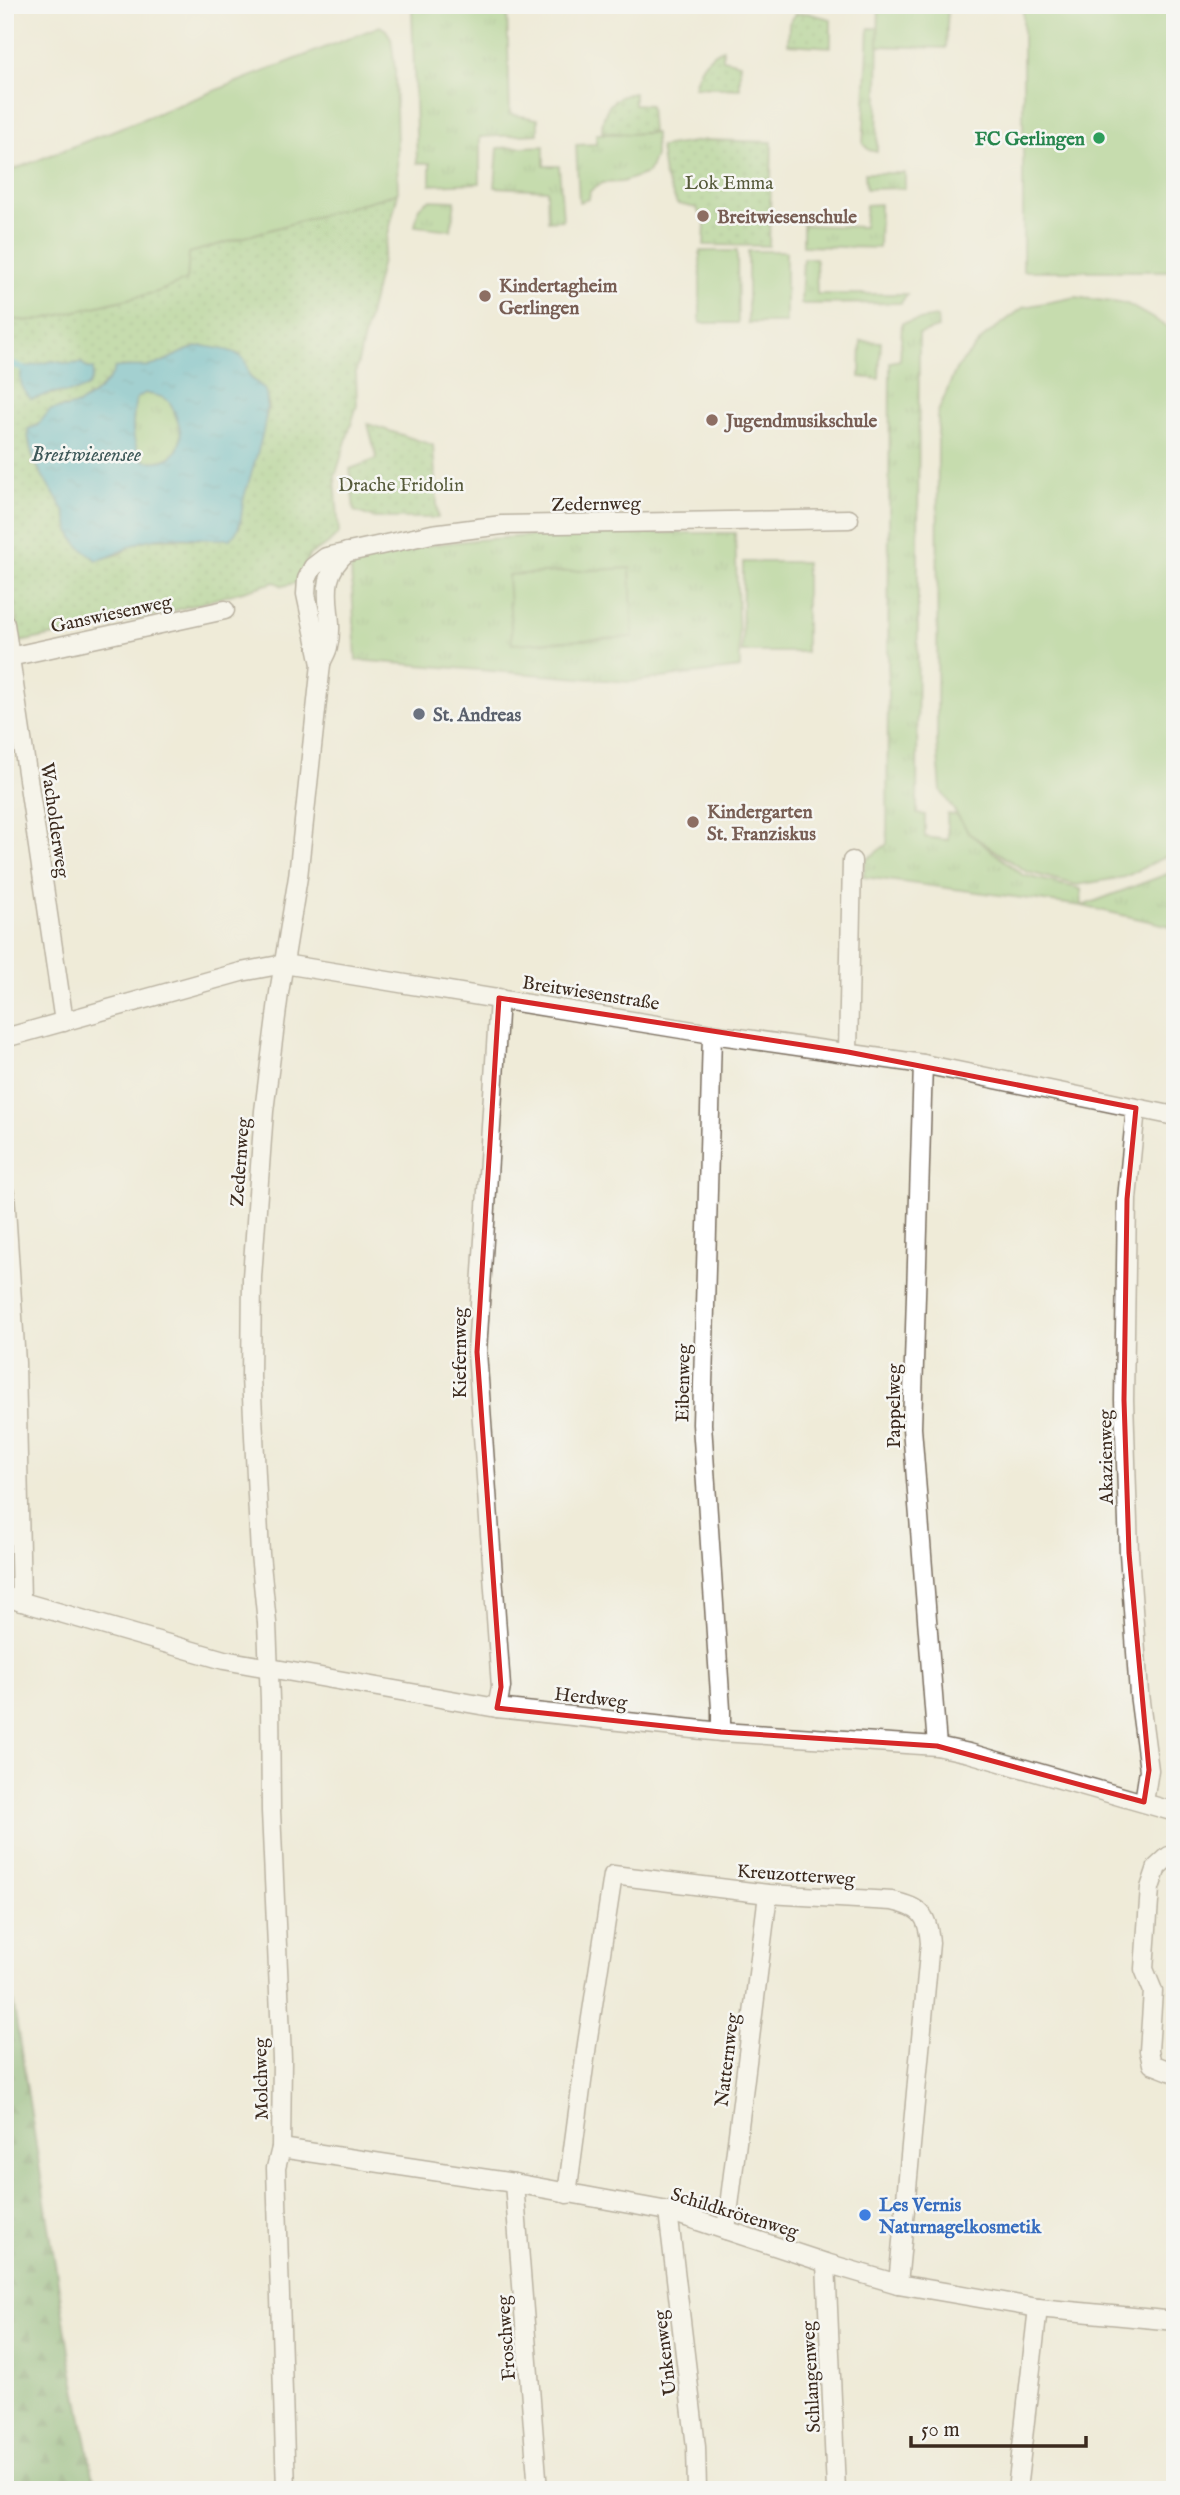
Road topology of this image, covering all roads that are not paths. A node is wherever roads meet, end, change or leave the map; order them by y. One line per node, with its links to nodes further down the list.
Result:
1 (849, 519): 6 (street, Zedernweg)
2 (225, 610): 4 (street, Ganswiesenweg)
3 (5, 624): 4 (street, Wacholderweg)
4 (8, 657): 8 (street, Wacholderweg)
5 (852, 862): 11 (street)
6 (284, 964): 7 (street, Breitwiesenstraße); 8 (street, Breitwiesenstraße); 17 (street, Zedernweg)
7 (499, 998): 9 (street, Breitwiesenstraße); 18 (street, Kiefernweg)
8 (64, 1023): 10 (street, Breitwiesenstraße)
9 (712, 1034): 11 (street, Breitwiesenstraße); 19 (street, Eibenweg)
10 (5, 1038)
11 (848, 1052): 12 (street, Breitwiesenstraße)
12 (923, 1064): 13 (street, Breitwiesenstraße); 20 (street, Pappelweg)
13 (1136, 1108): 14 (street, Breitwiesenstraße); 21 (street, Akazienweg)
14 (1175, 1116)
15 (5, 1193): 16 (street)
16 (13, 1599): 17 (street, Herdweg)
17 (269, 1667): 18 (street, Herdweg); 26 (street, Molchweg)
18 (497, 1707): 19 (street, Herdweg)
19 (721, 1732): 20 (street, Herdweg)
20 (937, 1746): 21 (street, Herdweg)
21 (1144, 1802): 22 (street, Herdweg)
22 (1175, 1812)
23 (1175, 1855): 25 (street)
24 (768, 1895): 28 (street, Kreuzotterweg); 30 (street, Natternweg); 32 (street, Kreuzotterweg)
25 (1175, 2073)
26 (281, 2148): 27 (street, Schildkrötenweg); 35 (street, Molchweg)
27 (514, 2183): 28 (street, Schildkrötenweg); 36 (street, Froschweg)
28 (567, 2194): 29 (street, Schildkrötenweg)
29 (668, 2211): 30 (street, Schildkrötenweg); 37 (street, Unkenweg)
30 (726, 2230): 31 (street, Schildkrötenweg)
31 (826, 2263): 32 (street, Schildkrötenweg); 38 (street, Schlangenweg)
32 (898, 2284): 33 (street, Schildkrötenweg)
33 (1038, 2308): 34 (street, Schildkrötenweg); 39 (street)
34 (1175, 2320)
35 (286, 2490)
36 (538, 2490)
37 (697, 2490)
38 (836, 2490)
39 (1017, 2490)

